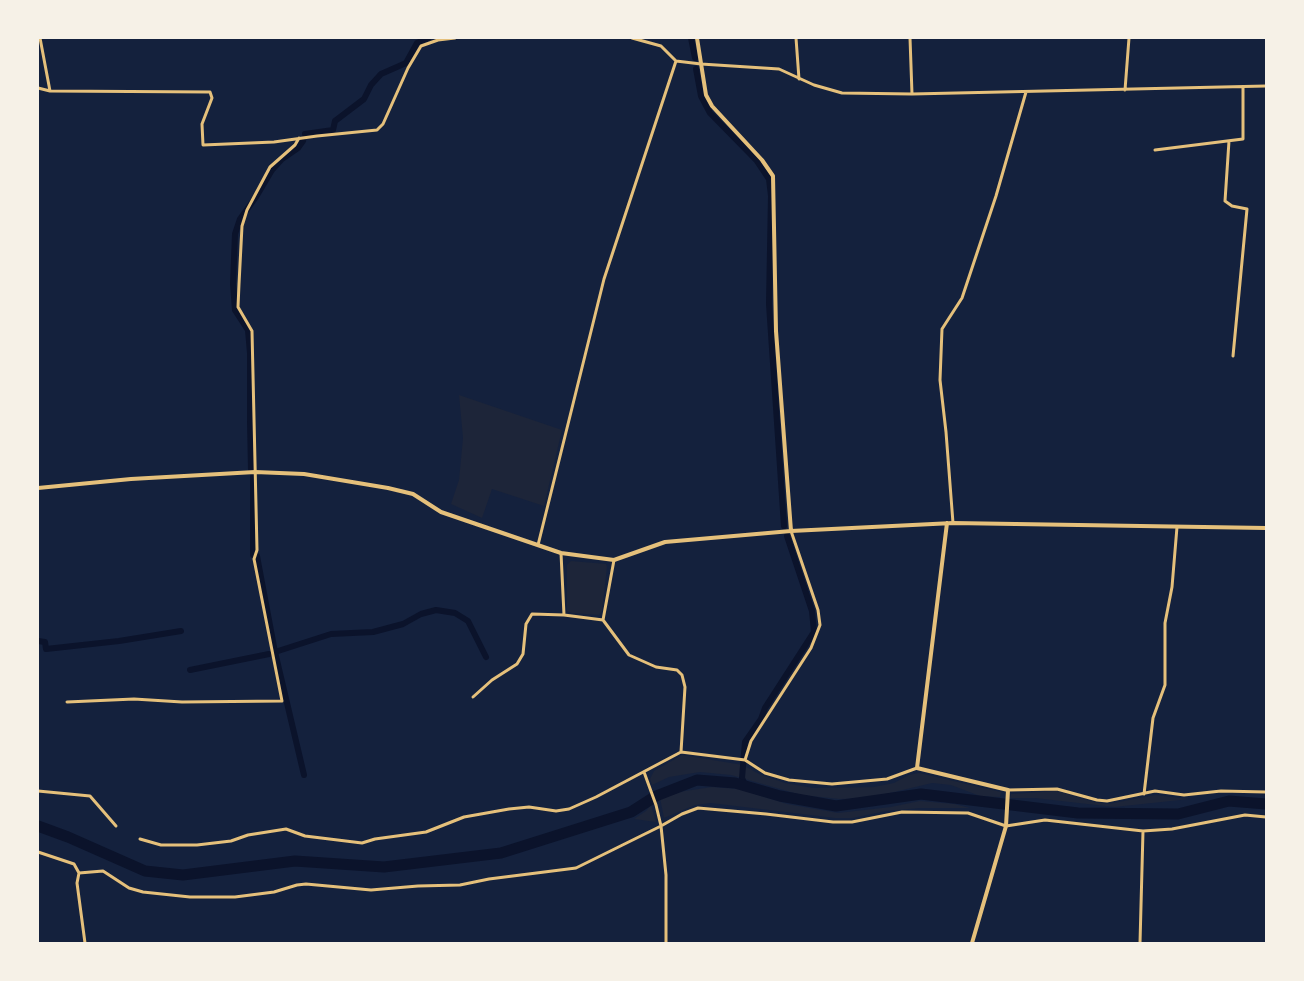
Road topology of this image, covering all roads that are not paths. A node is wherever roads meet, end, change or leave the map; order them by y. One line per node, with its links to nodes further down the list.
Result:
1 (40, 38): 15 (street)
2 (455, 38): 18 (street)
3 (632, 38): 8 (street)
4 (697, 38): 9 (street)
5 (796, 38): 10 (street)
6 (910, 38): 17 (street)
7 (1129, 38): 14 (street)
8 (676, 61): 9 (street); 29 (street)
9 (701, 64): 10 (street); 28 (street)
10 (799, 79): 17 (street)
11 (1266, 86): 12 (street)
12 (1243, 87): 14 (street); 19 (street)
13 (38, 88): 15 (street)
14 (1125, 90): 16 (street)
15 (50, 91): 18 (street)
16 (1026, 92): 17 (street); 25 (street)
17 (912, 94)
18 (299, 138): 22 (street)
19 (1229, 142): 20 (street); 21 (street)
20 (1156, 150)
21 (1233, 356)
22 (255, 472): 23 (street); 29 (street); 35 (street)
23 (38, 488)
24 (947, 523): 25 (street); 28 (street); 38 (street)
25 (953, 523): 26 (street)
26 (1177, 527): 27 (street); 43 (street)
27 (1266, 528)
28 (791, 531): 31 (street); 37 (street)
29 (538, 545): 30 (street)
30 (561, 553): 31 (street); 32 (street)
31 (614, 560): 33 (street)
32 (564, 614): 33 (street); 34 (street)
33 (603, 620): 36 (street)
34 (474, 696)
35 (67, 702)
36 (681, 752): 37 (street); 39 (street)
37 (745, 760): 38 (street)
38 (917, 768): 40 (street)
39 (644, 772): 46 (street); 49 (street)
40 (1008, 790): 43 (street); 47 (street)
41 (38, 791): 45 (street)
42 (1266, 792): 43 (street)
43 (1144, 794)
44 (1266, 817): 48 (street)
45 (116, 826)
46 (661, 826): 47 (street); 51 (street); 53 (street)
47 (1006, 826): 48 (street); 54 (street)
48 (1143, 831): 55 (street)
49 (140, 839)
50 (38, 852): 51 (street)
51 (79, 873): 52 (street)
52 (84, 943)
53 (666, 943)
54 (972, 943)
55 (1140, 943)

